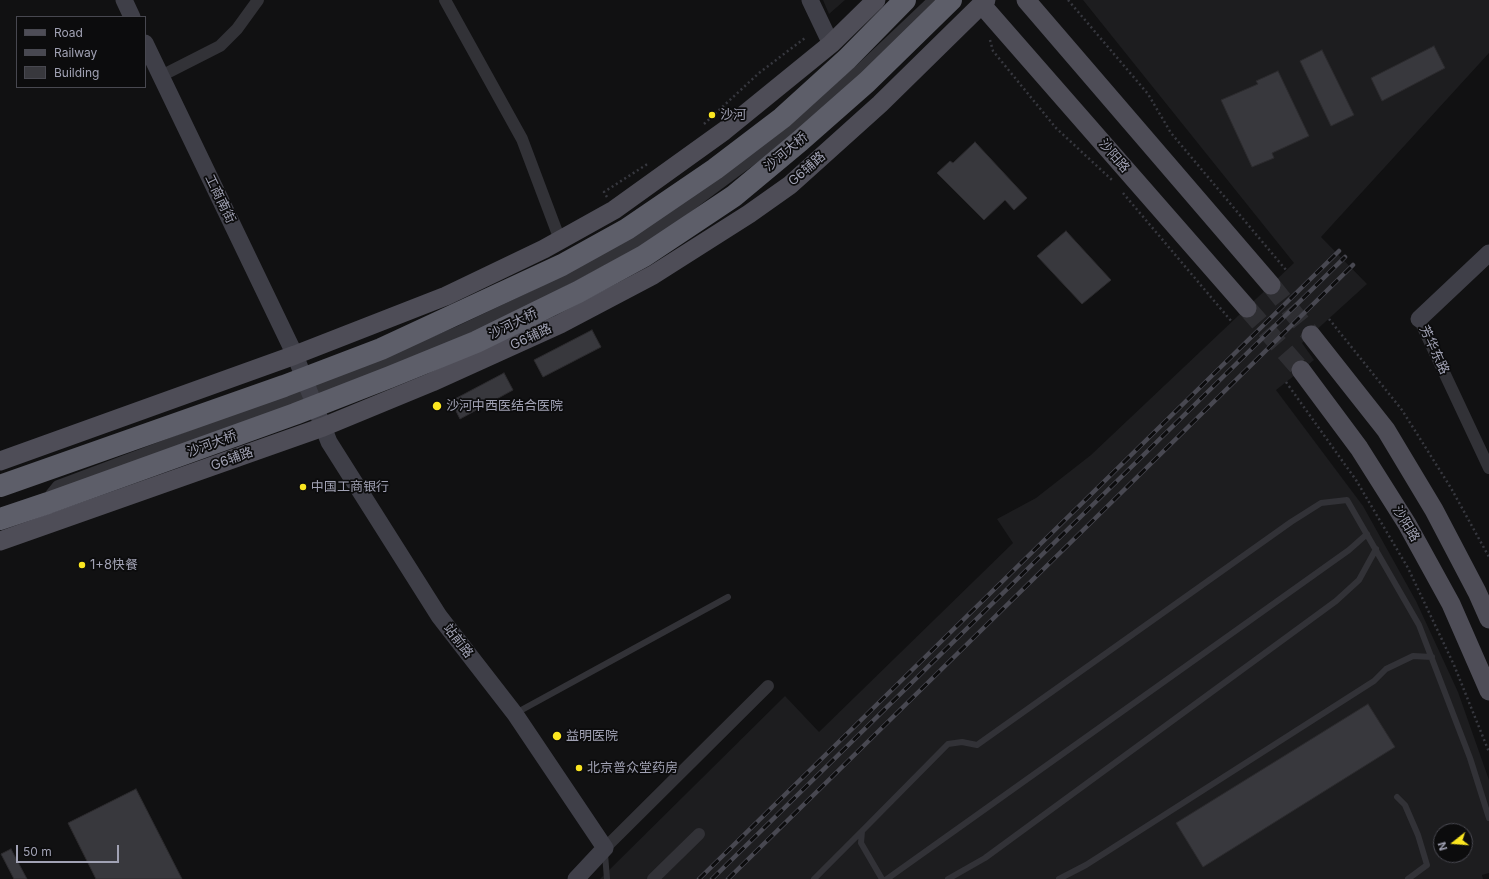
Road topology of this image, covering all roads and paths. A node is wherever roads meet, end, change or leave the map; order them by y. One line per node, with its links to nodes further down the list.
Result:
1 (124, 0): 12 (street)
2 (258, 0): 16 (street)
3 (445, 0): 19 (street)
4 (810, 0): 14 (street)
5 (876, 0): 14 (main road)
6 (906, 0): 35 (highway, bridge)
7 (934, 0): 31 (street)
8 (951, 0): 36 (highway, 沙河大桥, bridge)
9 (1026, 0): 22 (main road)
10 (1068, 0): 21 (path)
11 (982, 2): 23 (main road, 沙阳路); 32 (main road, G6辅路)
12 (132, 16)
13 (989, 35): 17 (path)
14 (831, 44): 19 (main road)
15 (146, 46): 16 (street, 工商南街)
16 (161, 76): 28 (street, 工商南街)
17 (1117, 186)
18 (1122, 192): 26 (path)
19 (560, 240): 28 (main road)
20 (1489, 253): 25 (street, 芳华东路)
21 (1286, 270)
22 (1271, 285)
23 (1247, 308)
24 (1329, 319): 41 (path)
25 (1419, 319): 34 (street, 芳华东路)
26 (1232, 322)
27 (1311, 335): 43 (main road)
28 (295, 354): 31 (street, 工商南街); 33 (main road)
29 (1301, 370): 46 (main road, 沙阳路)
30 (1286, 382): 48 (path)
31 (309, 392): 32 (street, 站前路); 38 (street)
32 (323, 427): 38 (main road, G6辅路); 47 (street, 站前路)
33 (0, 461)
34 (1489, 468)
35 (0, 486)
36 (0, 519)
37 (1367, 534): 40 (lane); 51 (lane); 59 (lane)
38 (20, 535): 39 (main road, G6辅路)
39 (0, 541)
40 (1376, 549): 44 (lane); 60 (lane)
41 (1489, 557)
42 (728, 597): 47 (lane)
43 (1489, 619)
44 (1432, 657): 50 (lane); 61 (lane)
45 (768, 686): 53 (street)
46 (1489, 691)
47 (515, 714): 53 (street, 站前路)
48 (1489, 752)
49 (1397, 797): 62 (lane)
50 (1489, 818)
51 (862, 831): 57 (lane); 58 (lane)
52 (698, 834): 56 (street)
53 (605, 848): 54 (street); 55 (lane)
54 (576, 879)
55 (607, 879)
56 (653, 879)
57 (814, 879)
58 (882, 879)
59 (887, 879)
60 (948, 879)
61 (1059, 879)
62 (1408, 879)

